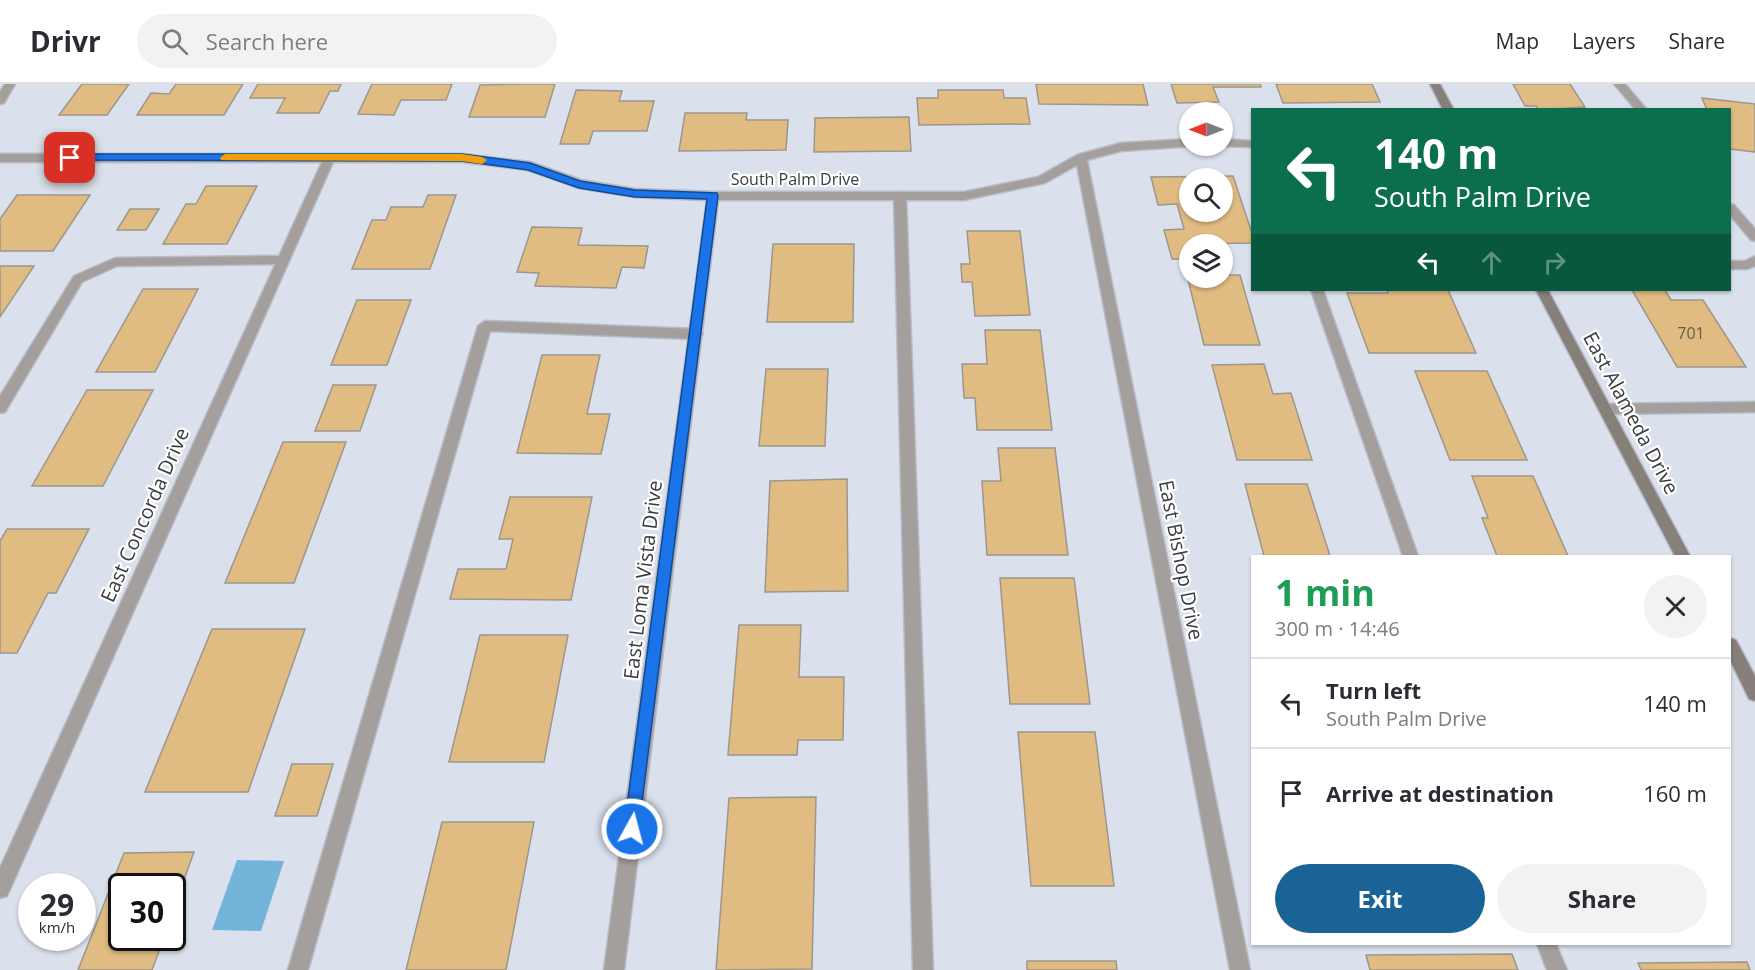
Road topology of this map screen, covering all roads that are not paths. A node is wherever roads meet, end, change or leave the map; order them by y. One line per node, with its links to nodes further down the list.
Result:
1 (10, 84): 4 (street)
2 (1435, 84): 5 (street)
3 (1619, 84): 6 (street)
4 (0, 101)
5 (1448, 108)
6 (1640, 108)
7 (1233, 143): 9 (street)
8 (1179, 144): 12 (street, South Palm Drive)
9 (1251, 144)
10 (0, 158): 11 (street, South Palm Drive)
11 (329, 158): 13 (street, South Palm Drive); 17 (street, East Concorda Drive)
12 (1081, 158): 14 (street, South Palm Drive); 35 (street, East Bishop Drive)
13 (713, 196): 14 (street, South Palm Drive); 22 (street, East Loma Vista Drive)
14 (900, 196): 34 (street)
15 (1731, 209): 16 (street)
16 (1755, 237)
17 (283, 260): 24 (street); 30 (street, East Concorda Drive)
18 (1755, 260): 19 (street)
19 (1731, 265)
20 (1317, 291): 26 (street)
21 (1543, 291): 25 (street, East Alameda Drive)
22 (696, 334): 32 (street); 33 (street, East Loma Vista Drive)
23 (1755, 407): 25 (street)
24 (0, 408)
25 (1606, 409): 27 (street, East Alameda Drive)
26 (1411, 555)
27 (1682, 555)
28 (1731, 647): 29 (street)
29 (1755, 693)
30 (0, 889)
31 (1547, 945): 36 (street)
32 (298, 970)
33 (614, 970)
34 (923, 970)
35 (1240, 970)
36 (1557, 970)

